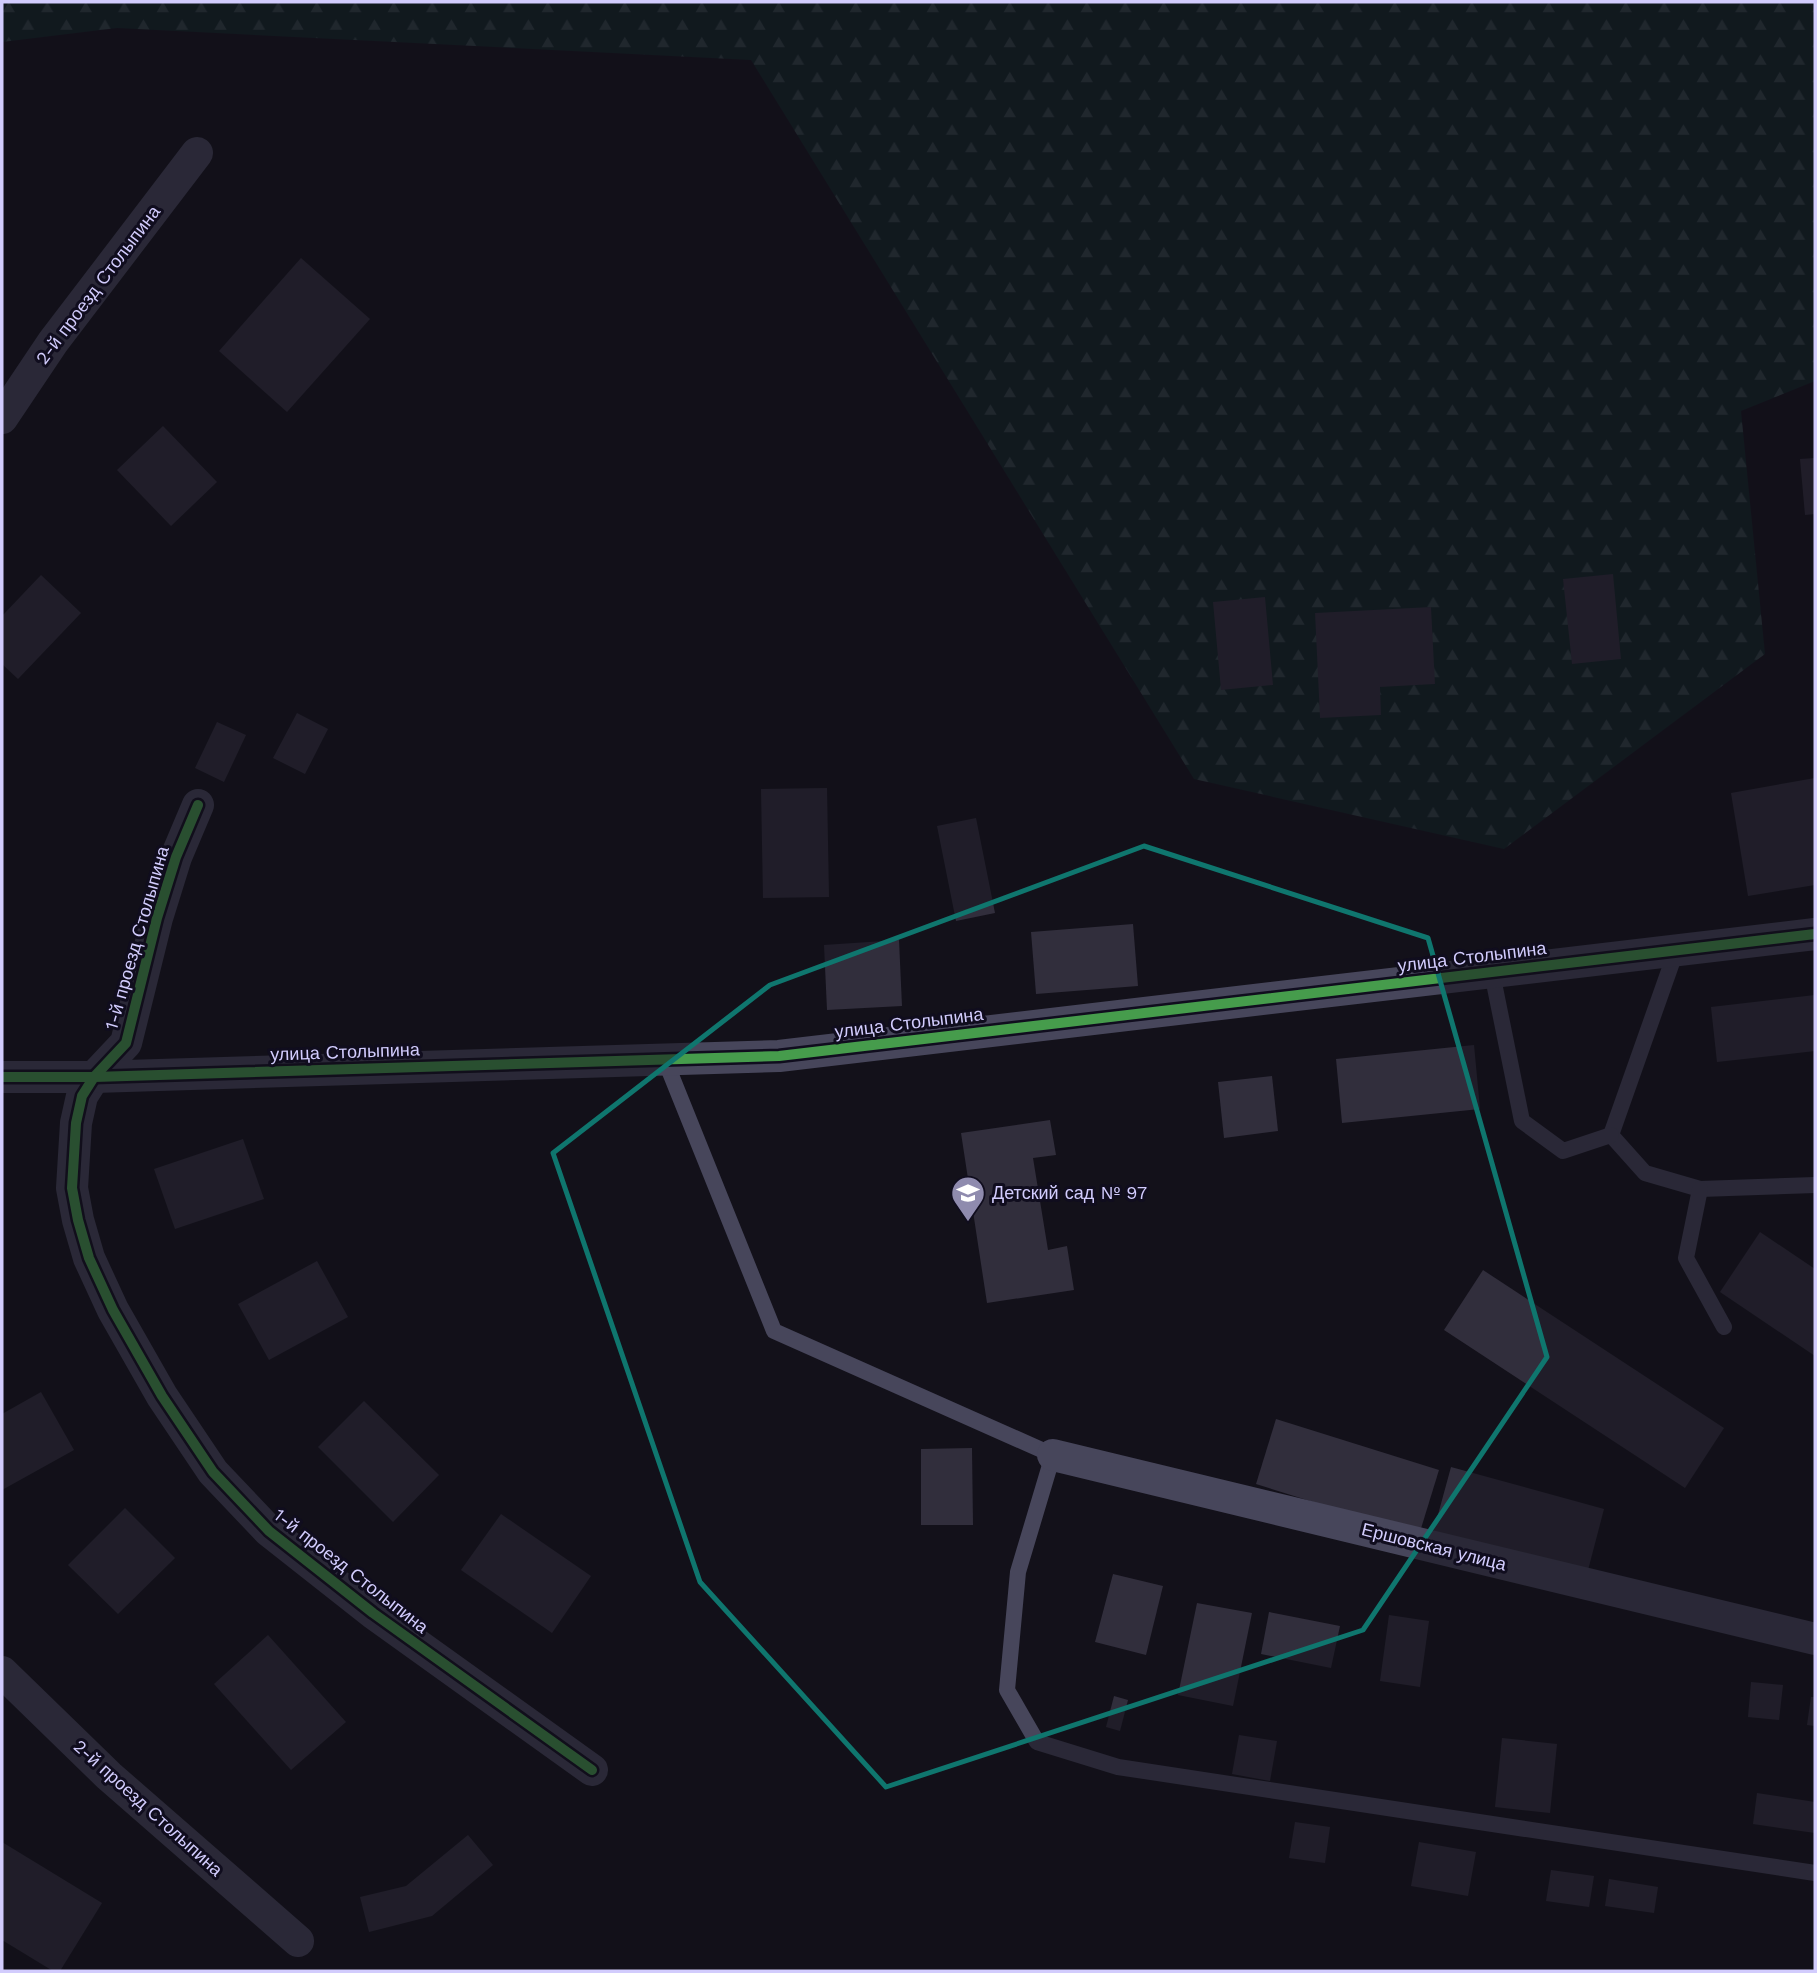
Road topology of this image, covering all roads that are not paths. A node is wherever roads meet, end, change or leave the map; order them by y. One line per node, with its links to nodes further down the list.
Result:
1 (197, 153): 2 (street, 2-й проезд Столыпина)
2 (2, 418)
3 (198, 805): 9 (street, 1-й проезд Столыпина)
4 (1815, 934): 5 (street, улица Столыпина)
5 (1676, 951): 6 (street, улица Столыпина); 10 (lane)
6 (1492, 972): 7 (street, улица Столыпина); 10 (lane)
7 (665, 1060): 9 (street, улица Столыпина); 14 (lane)
8 (2, 1077): 9 (street, улица Столыпина)
9 (94, 1077): 17 (street, 1-й проезд Столыпина)
10 (1611, 1135): 12 (lane)
11 (1815, 1185): 12 (lane)
12 (1700, 1189): 13 (lane)
13 (1724, 1327)
14 (1053, 1455): 15 (street, Ершовская улица); 18 (lane)
15 (1815, 1639)
16 (2, 1672): 19 (street, 2-й проезд Столыпина)
17 (592, 1770)
18 (1815, 1873)
19 (298, 1941)

